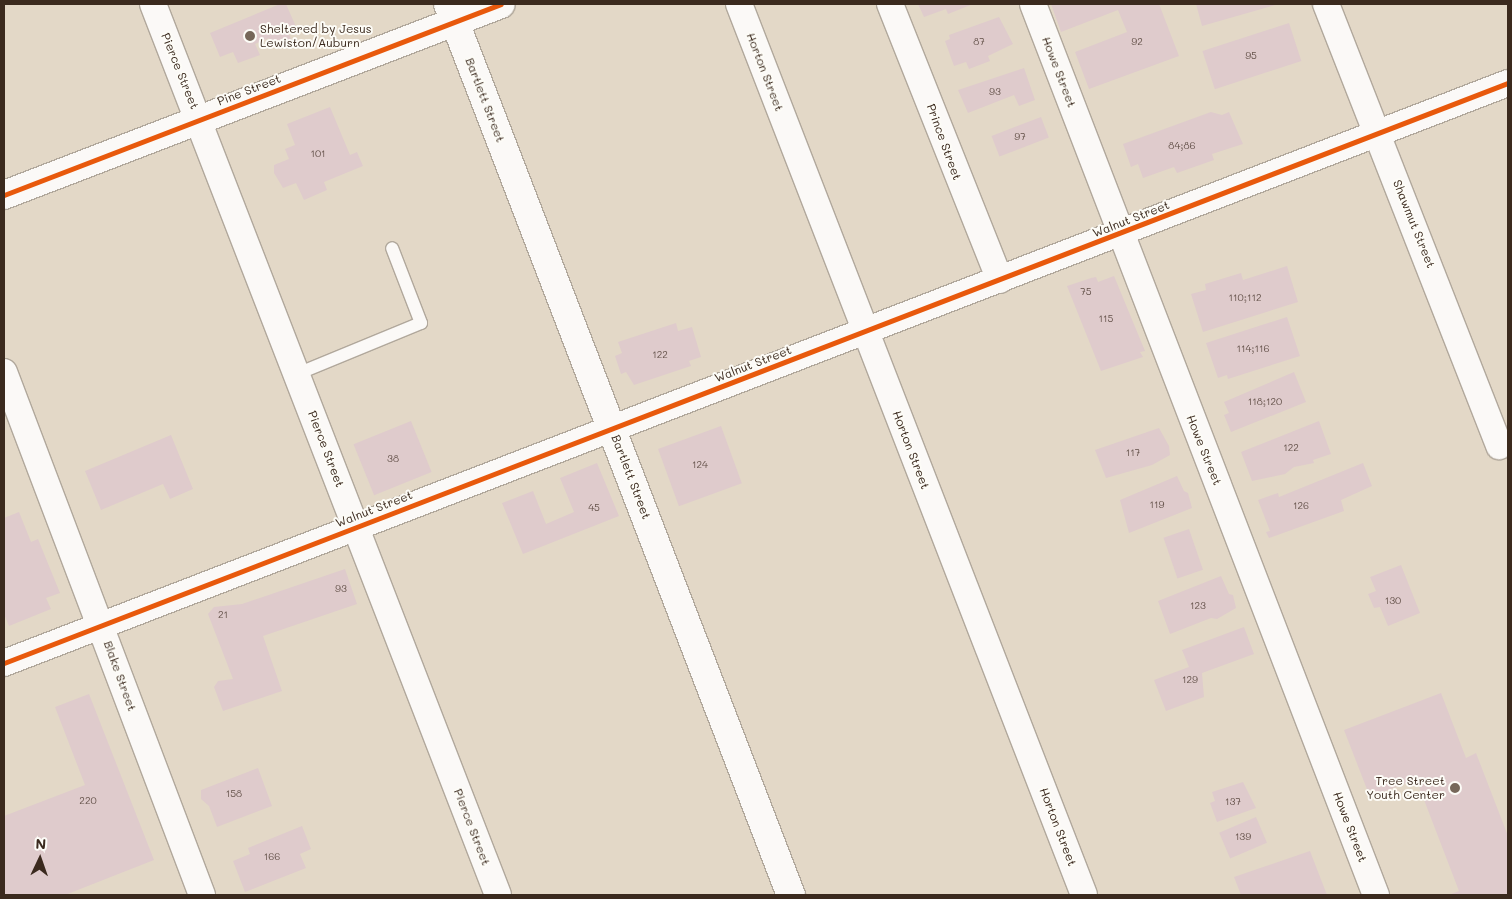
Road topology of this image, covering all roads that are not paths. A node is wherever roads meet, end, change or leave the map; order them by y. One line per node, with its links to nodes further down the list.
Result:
1 (153, 4): 9 (street, Pierce Street)
2 (501, 4): 7 (street, Pine Street)
3 (739, 4): 15 (street, Horton Street)
4 (890, 4): 14 (street, Prince Street)
5 (1033, 4): 12 (street, Howe Street)
6 (1326, 4): 10 (street, Shawmut Street)
7 (451, 13): 9 (street, Pine Street); 18 (street, Bartlett Street)
8 (1508, 83): 10 (street, Walnut Street)
9 (200, 119): 11 (street, Pine Street); 17 (street, Pierce Street)
10 (1376, 134): 12 (street, Walnut Street); 19 (street, Shawmut Street)
11 (4, 195)
12 (1120, 234): 14 (street, Walnut Street); 27 (street, Howe Street)
13 (392, 248): 17 (lane)
14 (1000, 280): 15 (street, Walnut Street)
15 (866, 332): 18 (street, Walnut Street); 26 (street, Horton Street)
16 (4, 372): 21 (street, Blake Street)
17 (297, 374): 20 (street, Pierce Street)
18 (612, 429): 20 (street, Walnut Street); 25 (street, Bartlett Street)
19 (1499, 446)
20 (356, 527): 21 (street, Walnut Street); 24 (street, Pierce Street)
21 (101, 625): 22 (street, Walnut Street); 23 (street, Blake Street)
22 (4, 663)
23 (202, 895)
24 (498, 895)
25 (792, 895)
26 (1084, 895)
27 (1376, 895)

